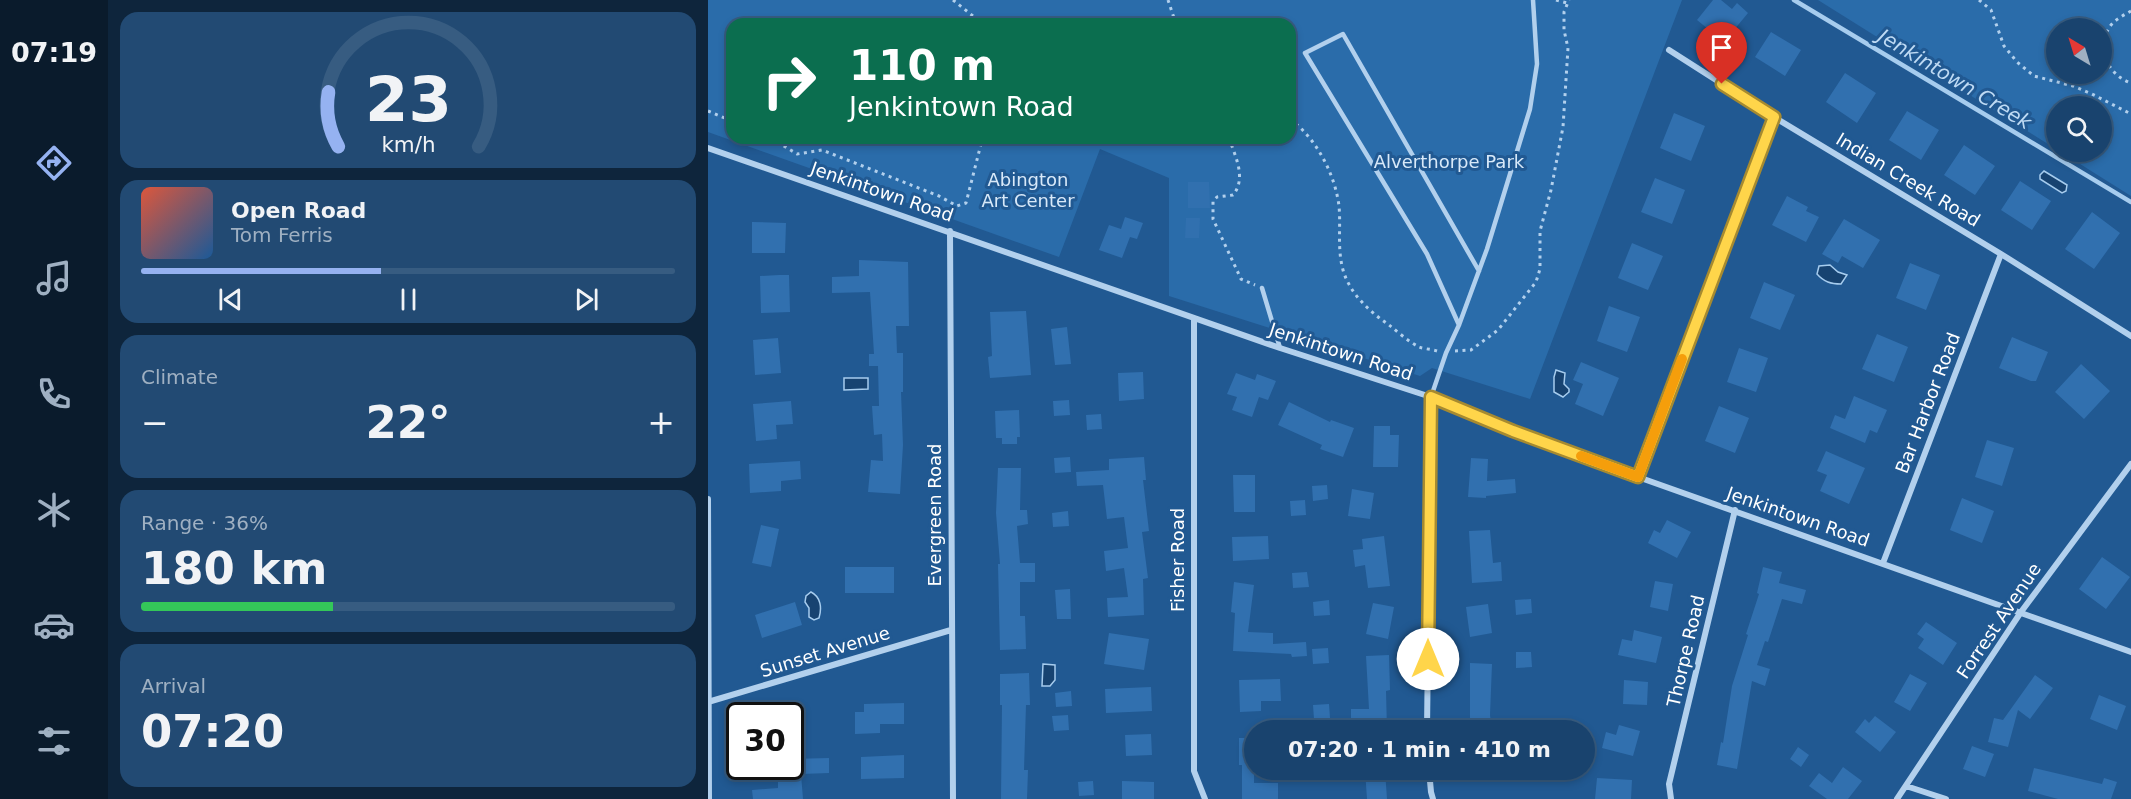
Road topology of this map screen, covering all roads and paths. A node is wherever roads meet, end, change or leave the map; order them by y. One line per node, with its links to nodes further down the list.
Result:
1 (953, 0): 8 (path)
2 (1168, 0): 9 (path)
3 (1533, 0): 22 (lane)
4 (1556, 0): 6 (path)
5 (1979, 0): 13 (path)
6 (1567, 3)
7 (2131, 11): 11 (path)
8 (976, 18)
9 (1174, 18)
10 (1669, 50): 14 (street, Indian Creek Road)
11 (2131, 83)
12 (708, 111): 15 (path)
13 (2131, 114)
14 (1774, 117): 21 (street, Indian Creek Road); 30 (street)
15 (726, 118)
16 (780, 144): 17 (path)
17 (981, 144)
18 (1231, 144): 23 (path)
19 (708, 148): 20 (street, Jenkintown Road)
20 (950, 231): 24 (street, Jenkintown Road); 35 (street, Evergreen Road)
21 (2001, 254): 26 (street, Indian Creek Road); 33 (street, Bar Harbor Road)
22 (1479, 271): 25 (lane); 25 (lane)
23 (1262, 288): 27 (lane)
24 (1194, 318): 27 (street, Jenkintown Road); 43 (street, Fisher Road)
25 (1459, 325): 28 (lane)
26 (2131, 336)
27 (1280, 348): 28 (street, Jenkintown Road)
28 (1431, 397): 30 (street, Jenkintown Road); 38 (street)
29 (2131, 464): 34 (street, Forrest Avenue)
30 (1638, 477): 32 (street, Jenkintown Road)
31 (708, 499): 37 (street)
32 (1735, 510): 33 (street, Jenkintown Road); 45 (street, Thorpe Road)
33 (1883, 563): 34 (street, Jenkintown Road)
34 (2021, 612): 36 (street, Jenkintown Road); 40 (street, Forrest Avenue)
35 (951, 630): 37 (street, Sunset Avenue); 42 (street, Evergreen Road)
36 (2131, 652)
37 (709, 702): 41 (street)
38 (1427, 720)
39 (1430, 780): 44 (street)
40 (1906, 786): 46 (street, Forrest Avenue); 47 (street)
41 (709, 799)
42 (953, 799)
43 (1205, 799)
44 (1433, 799)
45 (1671, 799)
46 (1897, 799)
47 (1946, 799)

